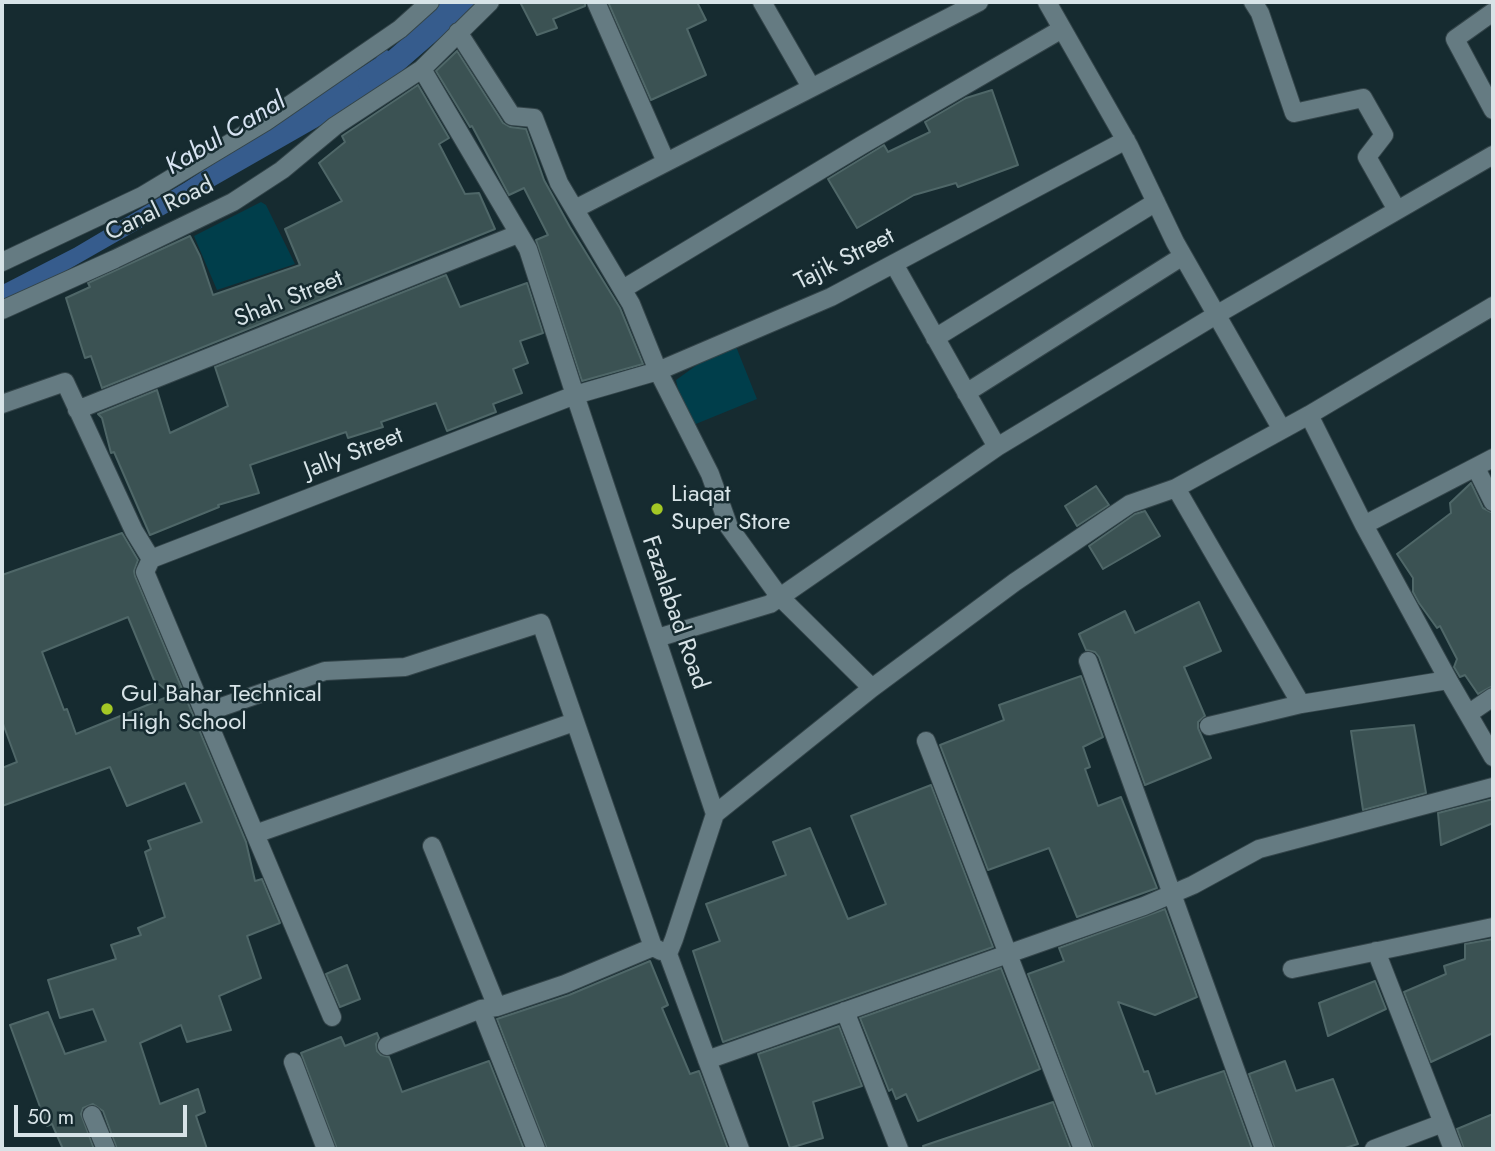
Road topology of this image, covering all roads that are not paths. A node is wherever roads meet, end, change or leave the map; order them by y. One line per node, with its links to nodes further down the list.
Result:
1 (430, 2): 22 (street)
2 (490, 2): 10 (street, Canal Road)
3 (596, 2): 16 (street)
4 (762, 2): 12 (street)
5 (979, 2): 12 (street)
6 (1047, 2): 9 (street)
7 (1254, 2): 19 (street)
8 (1493, 12): 13 (street)
9 (1062, 29): 14 (street); 24 (street)
10 (458, 32): 11 (street, Canal Road); 18 (street)
11 (422, 69): 20 (street, Fazalabad Road); 26 (street, Canal Road)
12 (811, 87): 16 (street)
13 (1493, 110)
14 (1126, 140): 17 (street); 23 (street, Tajik Street)
15 (1493, 155): 19 (street)
16 (666, 162): 18 (street)
17 (1156, 202): 21 (street); 28 (street)
18 (575, 209): 24 (street)
19 (1397, 210): 27 (street)
20 (518, 234): 31 (street, Fazalabad Road); 33 (street, Shah Street)
21 (1183, 256): 27 (street); 30 (street)
22 (2, 262)
23 (894, 264): 28 (street); 29 (street, Tajik Street)
24 (623, 289): 29 (street)
25 (1493, 306): 34 (street)
26 (2, 310)
27 (1216, 315): 35 (street); 36 (street)
28 (935, 338): 30 (street)
29 (658, 371): 31 (street, Tajik Street); 43 (street)
30 (966, 393): 36 (street)
31 (575, 396): 42 (street, Jally Street); 44 (street, Fazalabad Road)
32 (2, 404): 33 (street)
33 (77, 410): 42 (street)
34 (1309, 415): 35 (street); 41 (street)
35 (1281, 428): 39 (street)
36 (997, 447): 43 (street)
37 (1493, 458): 38 (street)
38 (1476, 468): 40 (street); 41 (street)
39 (1176, 488): 47 (street); 49 (street)
40 (1493, 502)
41 (1364, 525): 46 (street)
42 (150, 559): 50 (street)
43 (779, 596): 44 (street); 47 (street)
44 (657, 638): 57 (street, Fazalabad Road)
45 (1088, 661): 60 (street)
46 (1448, 680): 49 (street); 51 (street)
47 (872, 688): 57 (street)
48 (1493, 697): 51 (street)
49 (1301, 704): 53 (street)
50 (204, 713): 52 (street); 58 (street)
51 (1468, 714): 55 (street)
52 (574, 722): 58 (street); 62 (street)
53 (1209, 726)
54 (926, 741): 64 (street)
55 (1493, 757)
56 (1493, 787): 60 (street)
57 (715, 814): 62 (street)
58 (255, 834): 68 (street)
59 (432, 846): 66 (street)
60 (1171, 894): 64 (street); 80 (street)
61 (1492, 930): 63 (street)
62 (660, 950): 66 (street); 70 (street)
63 (1376, 951): 65 (street); 73 (street)
64 (1007, 954): 67 (street); 79 (street)
65 (1292, 969)
66 (489, 1008): 69 (street); 76 (street)
67 (845, 1011): 70 (street); 78 (street)
68 (332, 1017)
69 (387, 1046)
70 (707, 1060): 77 (street)
71 (293, 1062): 75 (street)
72 (92, 1115): 74 (street)
73 (1443, 1123): 81 (street); 82 (street)
74 (106, 1149)
75 (326, 1149)
76 (536, 1149)
77 (740, 1149)
78 (899, 1149)
79 (1083, 1149)
80 (1264, 1149)
81 (1374, 1149)
82 (1452, 1149)

